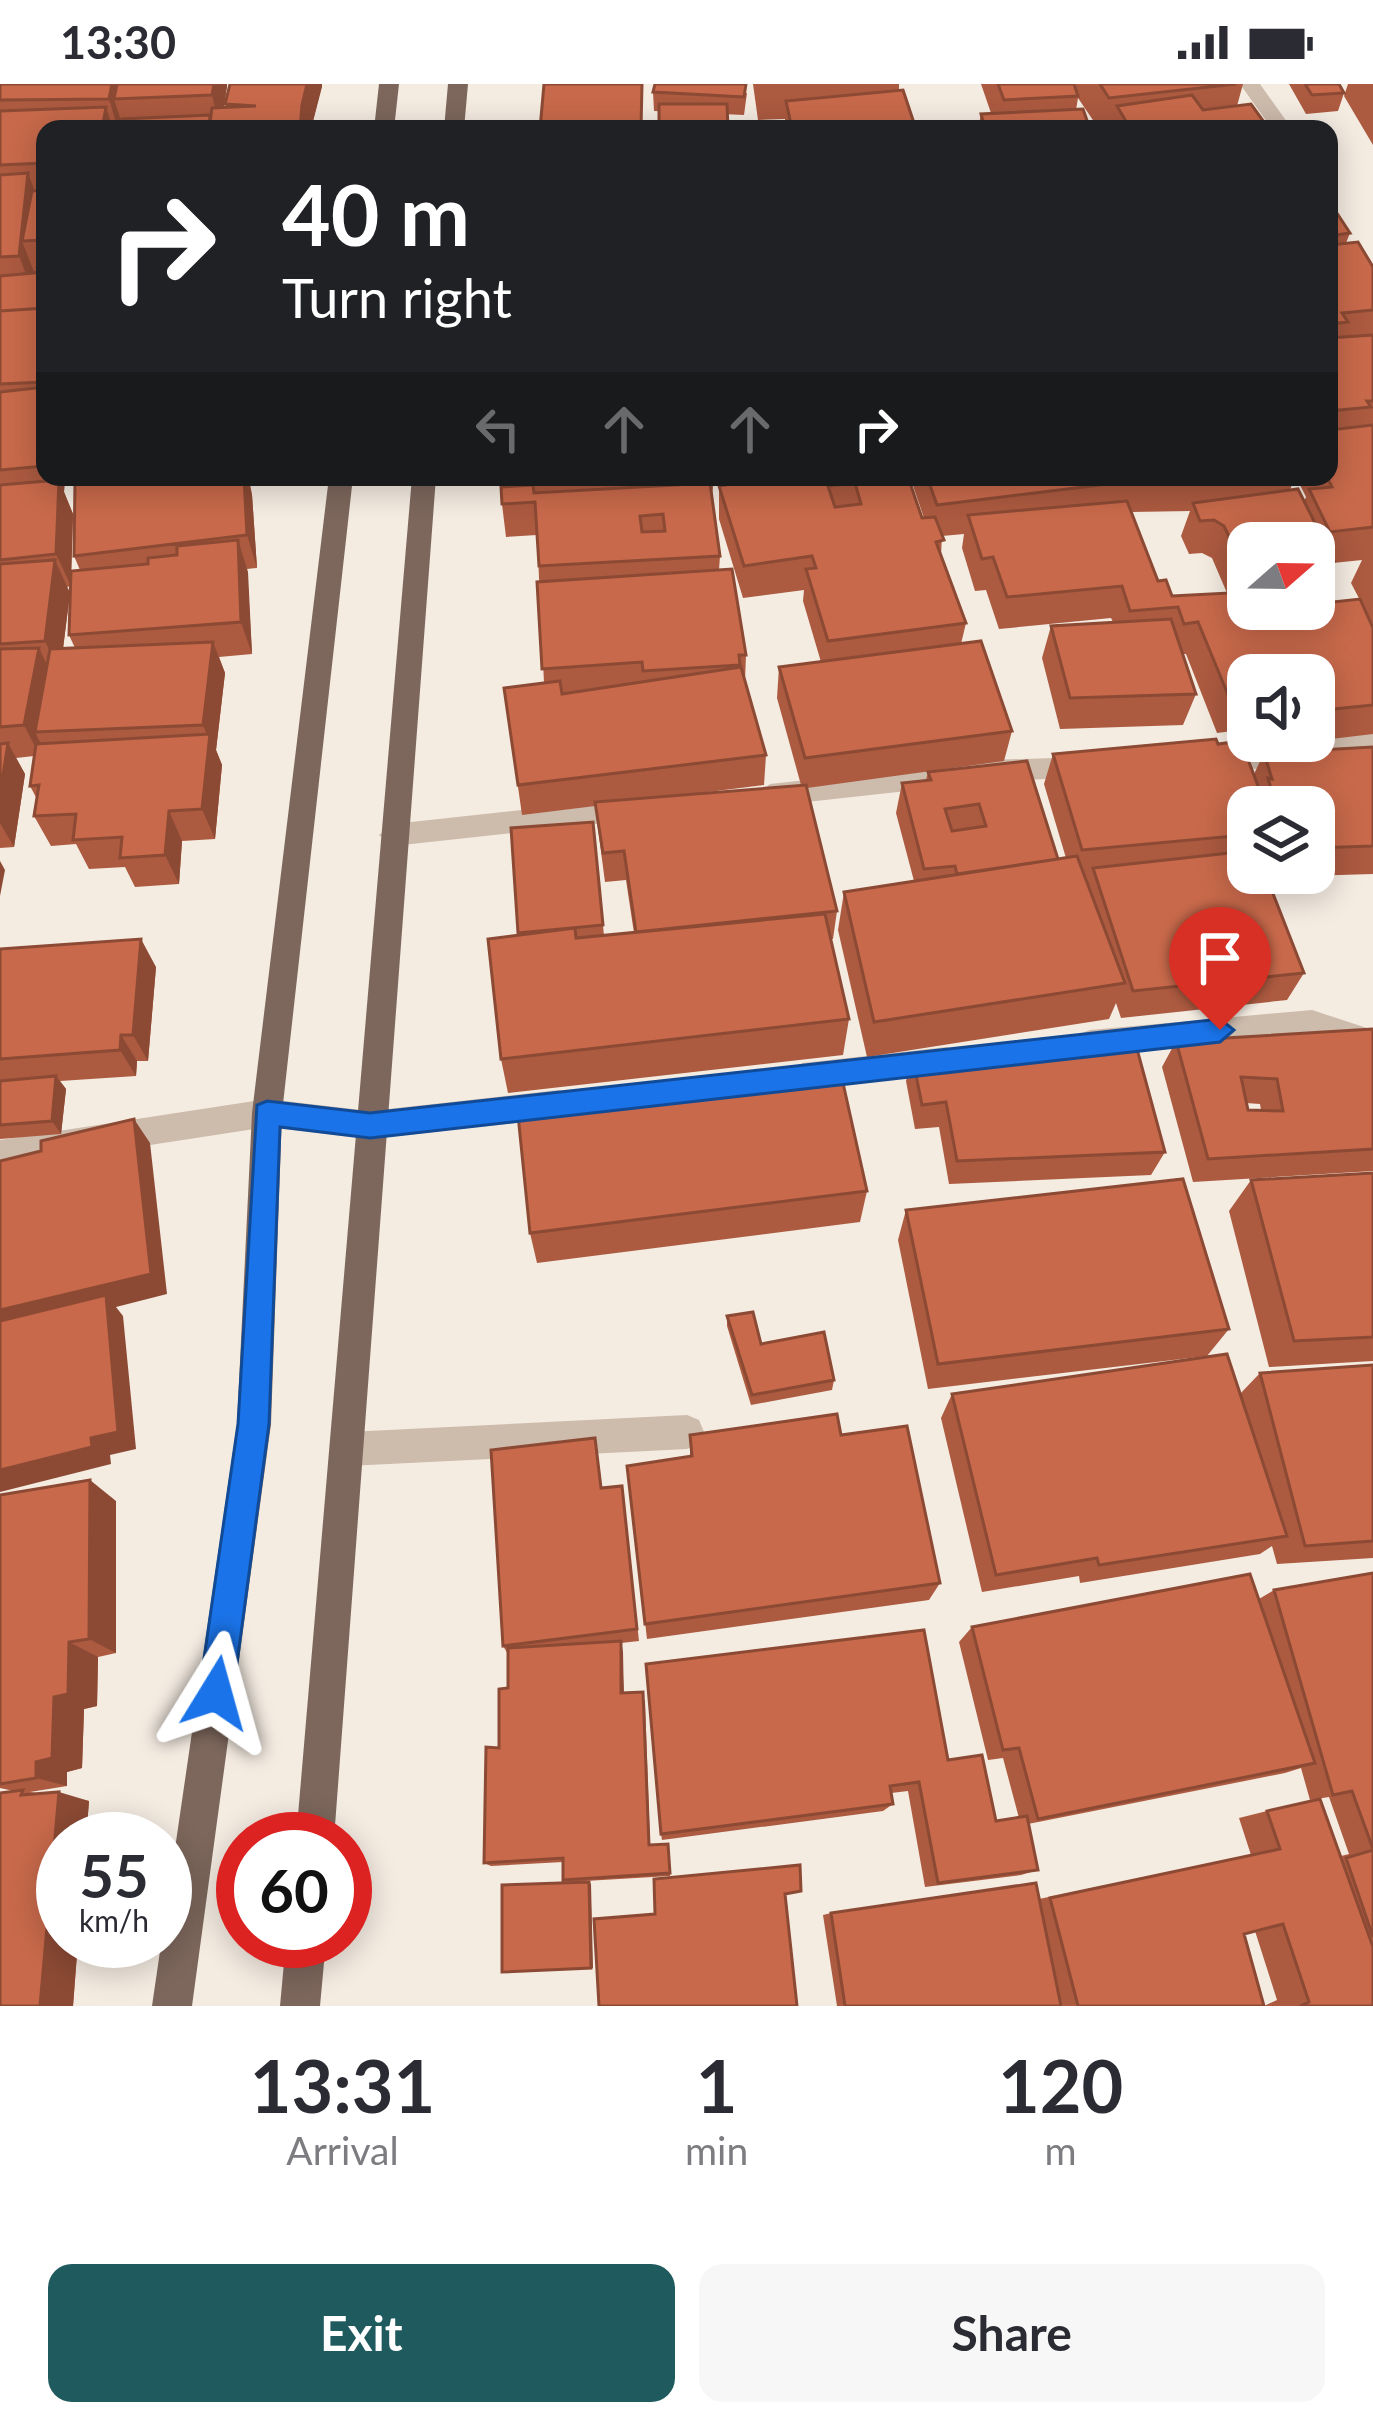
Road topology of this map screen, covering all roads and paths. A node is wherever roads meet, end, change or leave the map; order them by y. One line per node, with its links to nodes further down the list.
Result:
1 (389, 84): 4 (main road)
2 (458, 84): 5 (main road)
3 (1250, 84): 6 (street)
4 (385, 120)
5 (455, 120)
6 (1276, 120)
7 (340, 486): 20 (main road)
8 (423, 486): 14 (main road)
9 (1373, 742): 10 (street)
10 (1177, 763)
11 (1107, 766): 12 (street)
12 (751, 797)
13 (656, 807): 14 (street)
14 (393, 836): 21 (main road)
15 (1373, 1042): 16 (street)
16 (1056, 1047)
17 (985, 1055): 18 (street)
18 (772, 1079)
19 (583, 1101): 21 (street)
20 (267, 1113): 21 (street); 22 (street); 27 (main road)
21 (370, 1125): 24 (main road)
22 (0, 1154)
23 (687, 1432): 24 (street)
24 (348, 1449): 25 (main road)
25 (317, 1812)
26 (304, 1968): 28 (main road)
27 (172, 2006)
28 (300, 2006)

